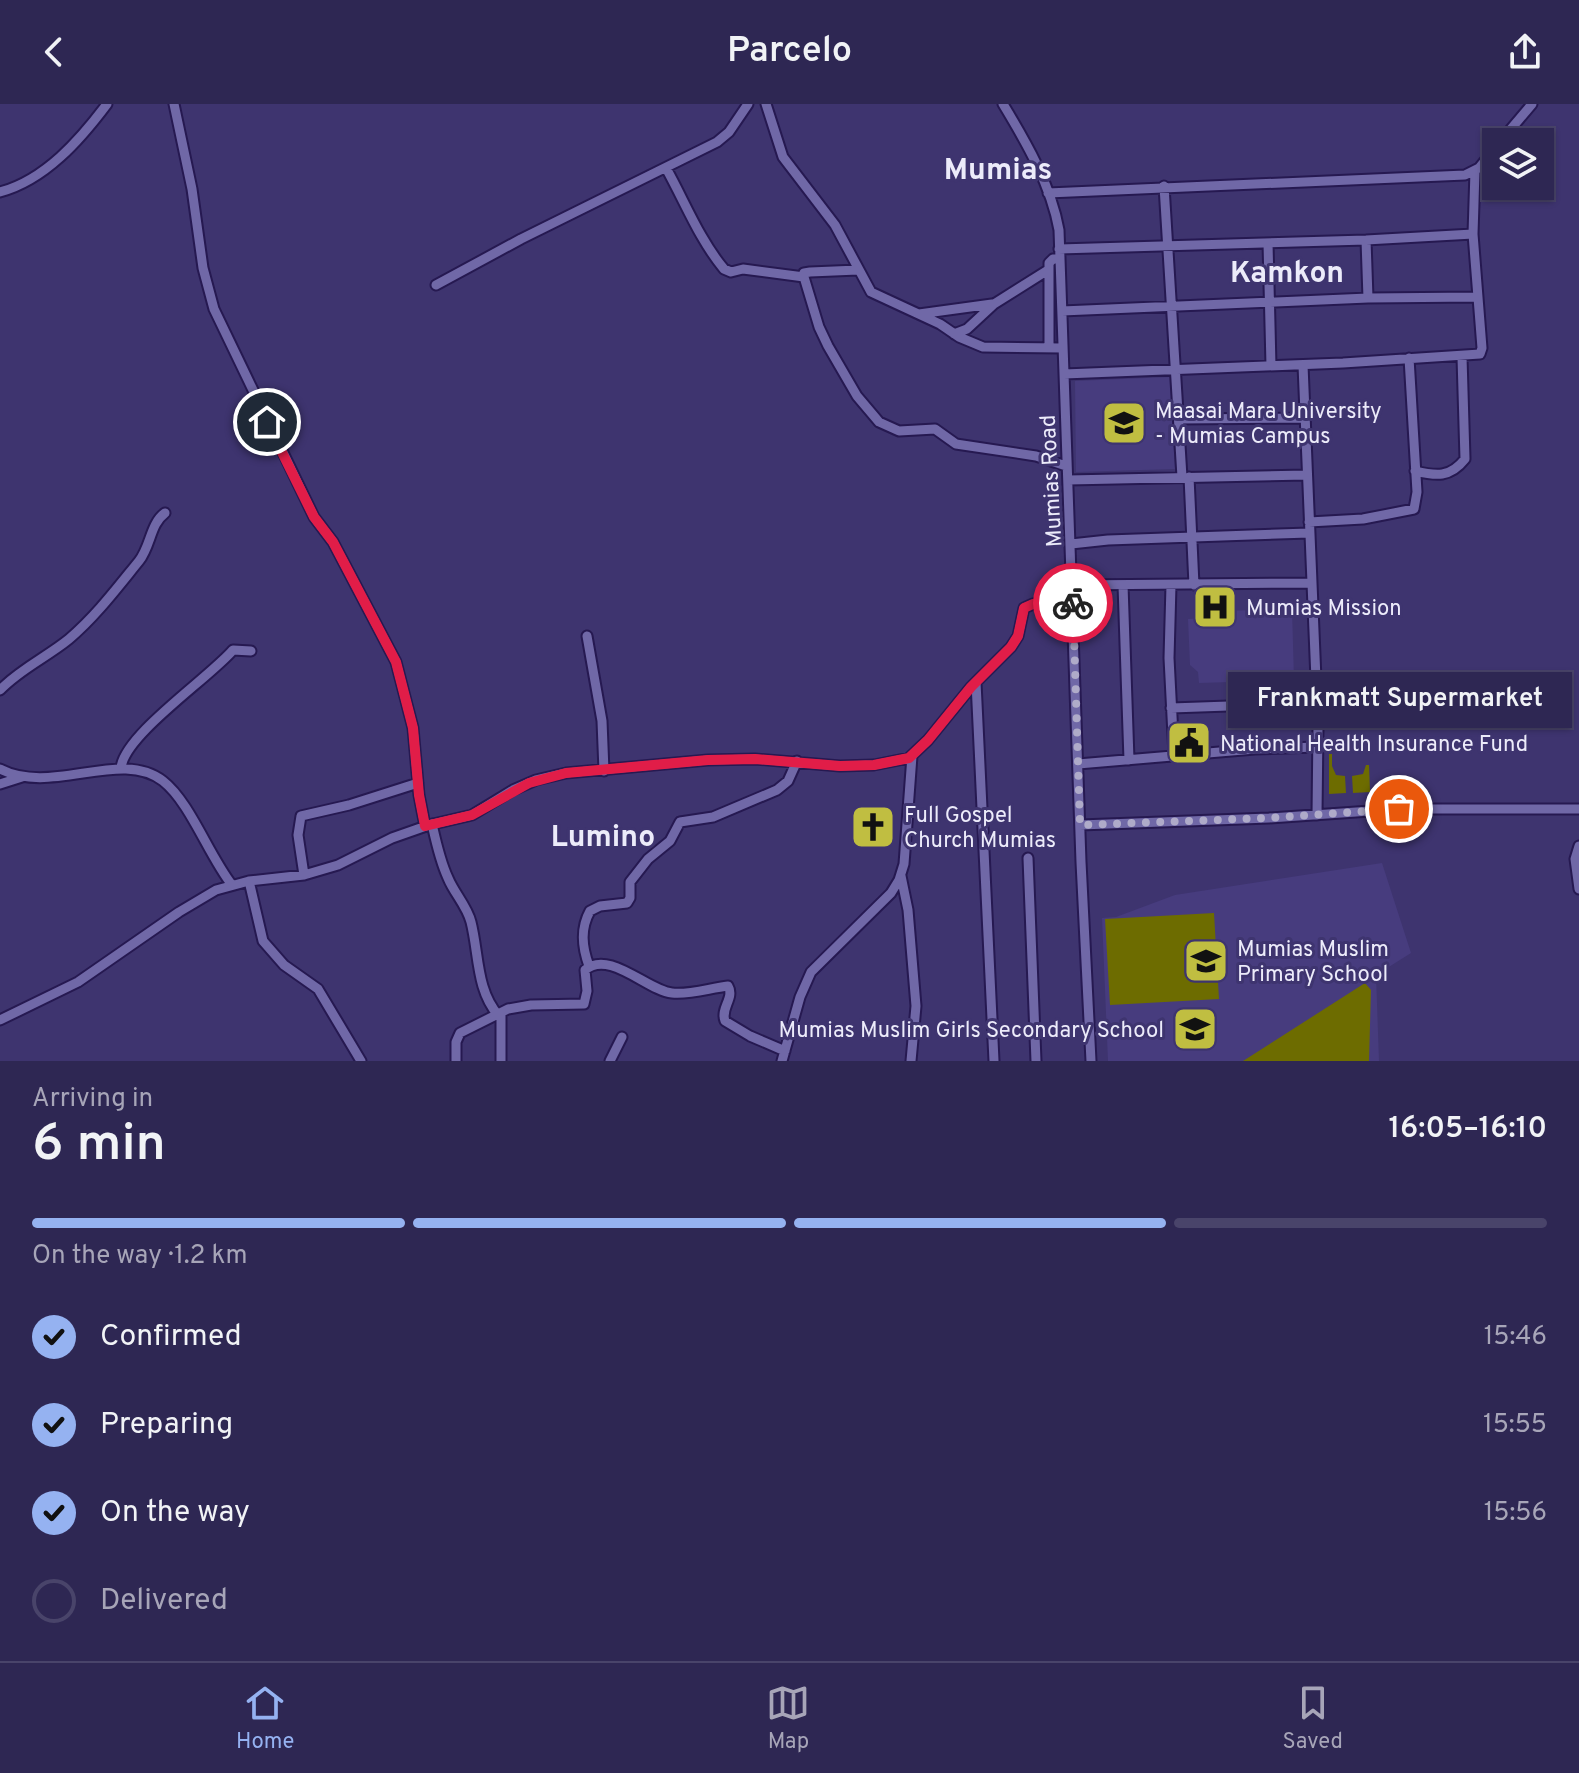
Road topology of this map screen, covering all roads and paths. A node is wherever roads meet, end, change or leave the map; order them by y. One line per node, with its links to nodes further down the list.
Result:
1 (107, 104): 12 (street)
2 (174, 104): 72 (street)
3 (748, 104): 9 (street)
4 (766, 104): 19 (street)
5 (1003, 104): 13 (street, Mumias Road)
6 (1532, 104): 7 (street)
7 (1512, 128)
8 (1482, 163): 10 (street)
9 (666, 168): 21 (street); 22 (street)
10 (1475, 171): 11 (street); 14 (street)
11 (1164, 186): 13 (street); 17 (street)
12 (0, 192)
13 (1048, 193): 18 (street, Mumias Road)
14 (1473, 234): 15 (street); 23 (street)
15 (1366, 240): 16 (street); 24 (street)
16 (1268, 243): 17 (street); 25 (street)
17 (1168, 246): 18 (street); 27 (street)
18 (1060, 253): 20 (street); 28 (street, Mumias Road)
19 (858, 270): 21 (street); 29 (street)
20 (1048, 270): 26 (street); 31 (street)
21 (804, 277): 41 (street)
22 (436, 285)
23 (1477, 297): 24 (street); 33 (street)
24 (1368, 298): 25 (street)
25 (1270, 302): 27 (street); 36 (street)
26 (994, 304): 29 (street); 30 (street)
27 (1171, 306): 28 (street); 37 (street)
28 (1062, 311): 32 (street, Mumias Road)
29 (916, 314): 30 (street)
30 (954, 334): 31 (street)
31 (1049, 347): 32 (street)
32 (1062, 348): 38 (street, Mumias Road)
33 (1462, 357): 34 (street); 42 (street)
34 (1409, 358): 35 (street); 42 (street)
35 (1303, 365): 36 (street); 39 (street)
36 (1271, 366): 37 (street)
37 (1176, 368): 38 (street); 40 (street)
38 (1064, 374): 41 (street, Mumias Road)
39 (1305, 418): 40 (street); 43 (street)
40 (1179, 419): 44 (street)
41 (1066, 466): 45 (street, Mumias Road)
42 (1415, 471): 47 (street)
43 (1306, 475): 44 (street); 47 (street)
44 (1185, 477): 45 (street); 48 (street)
45 (1068, 480): 49 (street, Mumias Road)
46 (165, 513): 59 (street)
47 (1309, 527): 48 (street); 50 (street)
48 (1192, 537): 49 (street); 54 (street)
49 (1071, 544): 51 (street, Mumias Road)
50 (1312, 583): 54 (street); 60 (street)
51 (1073, 585): 52 (street); 55 (street, Mumias Road)
52 (1123, 585): 53 (street); 65 (street)
53 (1171, 585): 54 (street); 61 (street)
54 (1194, 585)
55 (1073, 600): 58 (street); 67 (street, Mumias Road)
56 (587, 636): 70 (street)
57 (251, 651): 68 (street)
58 (976, 682): 64 (street); 95 (street)
59 (0, 690)
60 (1317, 703): 61 (street); 62 (street)
61 (1171, 708): 63 (street)
62 (1317, 747): 63 (street); 75 (street)
63 (1174, 755): 65 (street)
64 (912, 756): 66 (street); 81 (street)
65 (1129, 760): 67 (street)
66 (797, 761): 70 (street); 85 (street)
67 (1078, 764): 77 (street, Mumias Road)
68 (121, 768): 71 (street); 83 (street)
69 (0, 769): 71 (street)
70 (604, 771): 76 (street)
71 (22, 777): 73 (street)
72 (418, 783): 76 (street); 80 (street)
73 (0, 784)
74 (1579, 809): 75 (street)
75 (1317, 815): 77 (street)
76 (428, 825): 80 (street); 86 (street)
77 (1080, 825): 97 (street, Mumias Road)
78 (1579, 846): 84 (street)
79 (1028, 858): 96 (street)
80 (304, 875): 82 (street)
81 (901, 876): 89 (street); 94 (street)
82 (249, 881): 83 (street); 90 (street)
83 (232, 885): 87 (street)
84 (1579, 889)
85 (589, 966): 86 (street); 89 (street)
86 (500, 1016): 91 (street); 92 (street)
87 (0, 1020)
88 (622, 1037): 93 (street)
89 (784, 1056)
90 (361, 1061)
91 (456, 1061)
92 (501, 1061)
93 (610, 1061)
94 (911, 1061)
95 (994, 1061)
96 (1036, 1061)
97 (1091, 1061)

